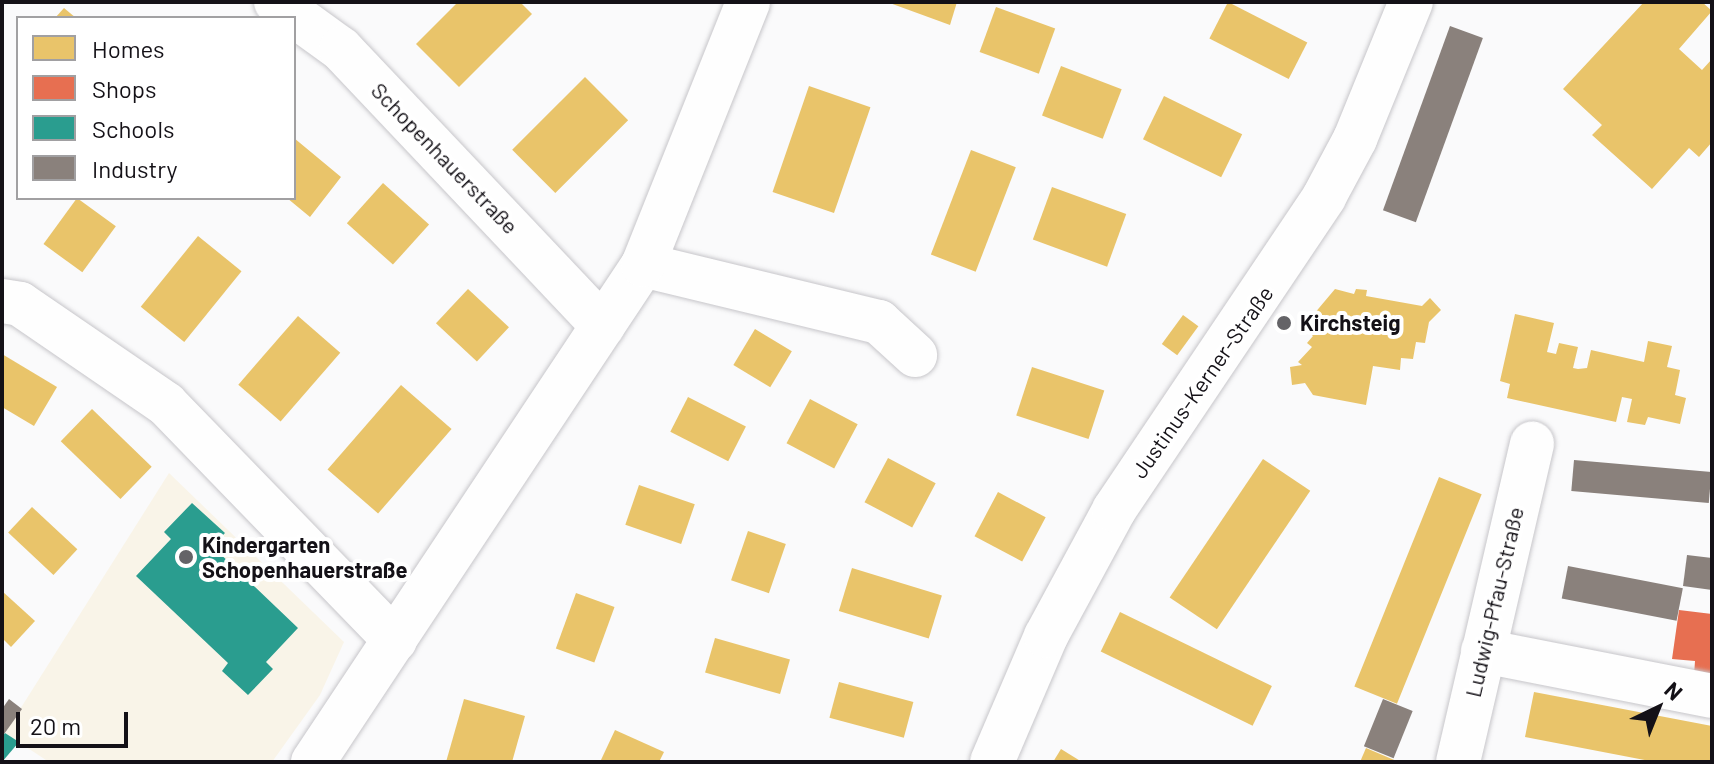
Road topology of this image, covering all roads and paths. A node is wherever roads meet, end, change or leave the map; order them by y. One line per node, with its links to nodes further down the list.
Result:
1 (276, 2): 4 (street, Schopenhauerstraße)
2 (748, 2): 6 (street)
3 (1411, 2): 15 (street, Justinus-Kerner-Straße)
4 (295, 16)
5 (296, 16): 8 (street, Schopenhauerstraße)
6 (643, 265): 8 (street); 9 (street)
7 (2, 301): 11 (street)
8 (603, 326): 11 (street)
9 (915, 355)
10 (1532, 443): 12 (street, Ludwig-Pfau-Straße)
11 (395, 640): 14 (street)
12 (1483, 651): 13 (street); 16 (street, Ludwig-Pfau-Straße)
13 (1712, 696)
14 (313, 762)
15 (992, 762)
16 (1458, 762)

